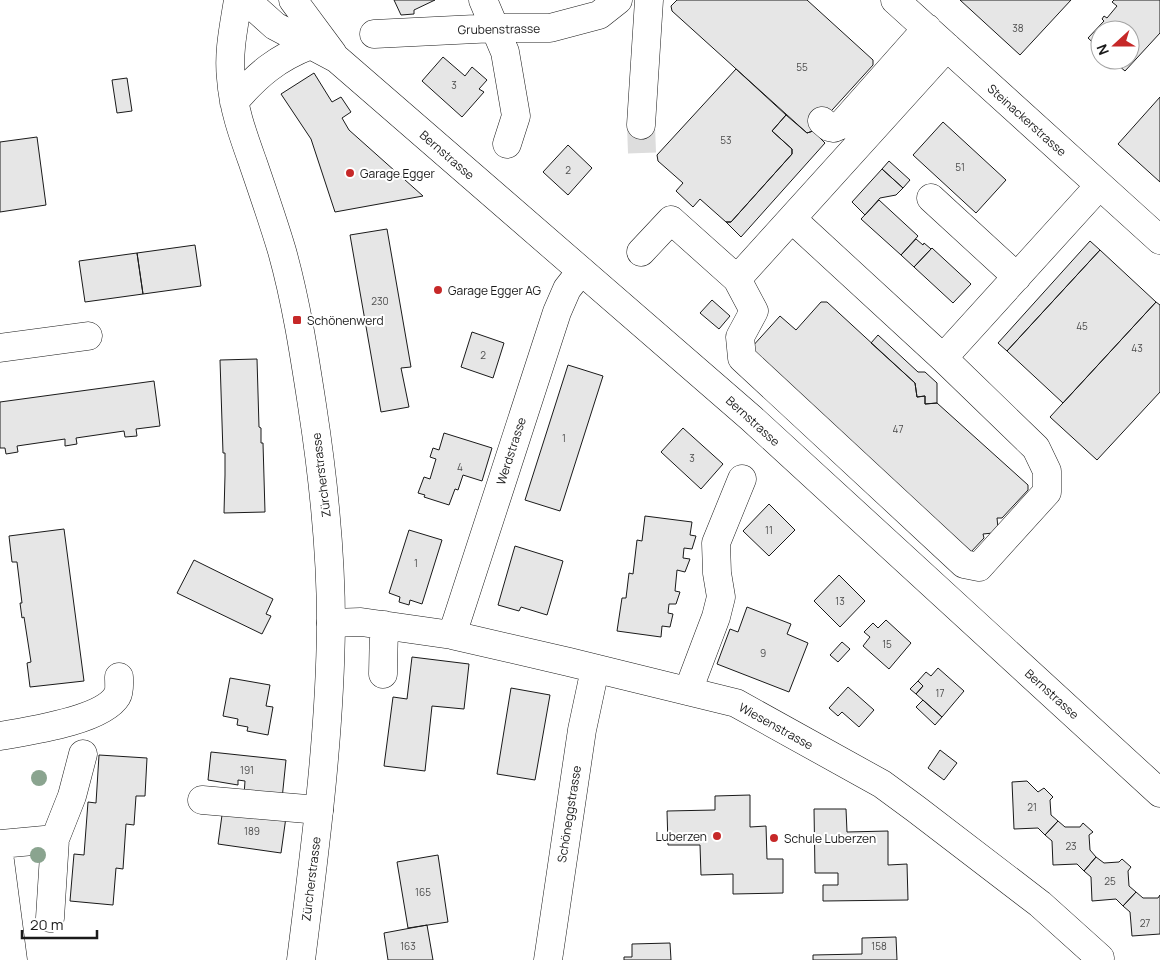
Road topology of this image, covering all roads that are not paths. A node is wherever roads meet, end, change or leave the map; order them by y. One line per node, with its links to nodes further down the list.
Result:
1 (238, 0): 14 (street, Zürcherstrasse)
2 (246, 0): 11 (street, Bernstrasse)
3 (293, 0): 13 (street, Bernstrasse)
4 (483, 0): 8 (street)
5 (618, 0): 8 (street, Grubenstrasse)
6 (649, 0): 16 (street)
7 (895, 0): 9 (street, Steinackerstrasse)
8 (496, 28): 10 (street, Grubenstrasse); 17 (street)
9 (927, 28): 12 (street, Steinackerstrasse); 15 (street)
10 (374, 34)
11 (311, 45): 13 (street, Bernstrasse); 14 (street)
12 (947, 47): 18 (street, Steinackerstrasse); 20 (street)
13 (337, 59): 23 (street, Bernstrasse)
14 (234, 102): 30 (street, Zürcherstrasse)
15 (822, 121)
16 (641, 125)
17 (507, 144)
18 (1099, 186): 21 (street, Steinackerstrasse); 24 (street)
19 (931, 198): 24 (street)
20 (792, 219): 25 (street); 28 (street)
21 (1160, 240)
22 (641, 252): 25 (street)
23 (581, 271): 32 (street, Werdstrasse); 39 (street, Bernstrasse)
24 (1017, 277): 28 (street)
25 (737, 279): 28 (street)
26 (88, 336): 27 (street)
27 (0, 348)
28 (943, 358)
29 (742, 479): 36 (street)
30 (331, 622): 31 (street, Wiesenstrasse); 41 (street, Zürcherstrasse)
31 (384, 625): 32 (street, Wiesenstrasse); 34 (street)
32 (452, 635): 33 (street, Wiesenstrasse)
33 (595, 669): 36 (street, Wiesenstrasse); 49 (street, Schöneggstrasse)
34 (383, 674)
35 (119, 677): 37 (street)
36 (688, 692): 46 (street, Wiesenstrasse)
37 (0, 736)
38 (83, 754): 42 (street)
39 (1160, 793)
40 (202, 800): 41 (street)
41 (319, 810): 48 (street, Zürcherstrasse)
42 (55, 839): 43 (street); 45 (street)
43 (0, 844)
44 (0, 861): 47 (street)
45 (50, 918)
46 (1100, 958)
47 (13, 960)
48 (301, 960)
49 (548, 960)

